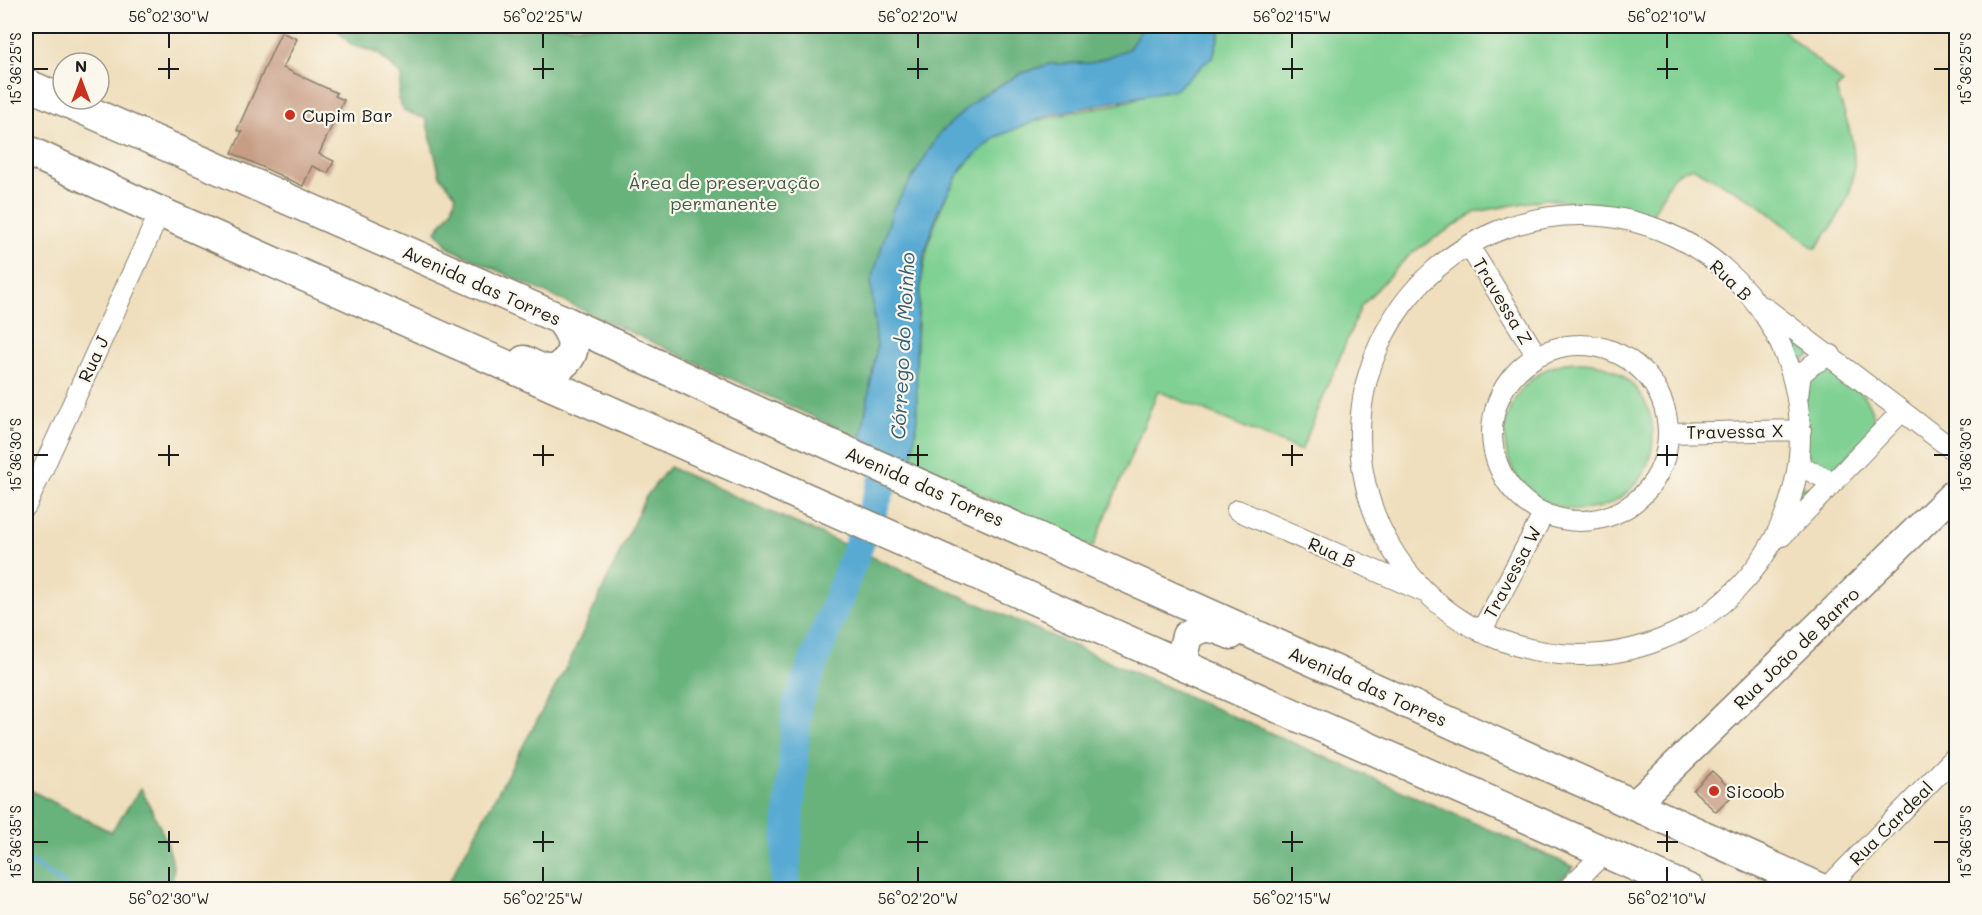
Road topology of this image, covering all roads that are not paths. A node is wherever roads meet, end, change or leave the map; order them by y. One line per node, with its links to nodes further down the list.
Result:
1 (26, 84): 7 (main road, Avenida das Torres)
2 (26, 150): 3 (main road)
3 (160, 212): 6 (main road); 18 (street, Rua J)
4 (1469, 246): 5 (street, Rua B); 8 (street, Travessa Z); 22 (street, Rua B)
5 (1752, 298): 9 (street); 10 (street, Rua B)
6 (379, 308): 7 (main road); 24 (main road)
7 (560, 319): 25 (main road, Avenida das Torres)
8 (1537, 356): 13 (street); 20 (street)
9 (1831, 356): 10 (street); 11 (street)
10 (1798, 399): 12 (street, Rua B)
11 (1902, 411): 14 (street); 16 (street)
12 (1801, 430): 13 (street, Travessa X); 15 (street, Rua B)
13 (1669, 433): 20 (street)
14 (1956, 452)
15 (1800, 456): 16 (street); 21 (street, Rua B)
16 (1832, 482): 21 (street)
17 (1956, 491): 27 (street, Rua João de Barro)
18 (26, 506)
19 (1238, 510): 22 (street, Rua B)
20 (1544, 513): 23 (street, Travessa W)
21 (1767, 553): 23 (street, Rua B)
22 (1426, 593): 23 (street, Rua B)
23 (1481, 632)
24 (1184, 666): 25 (main road); 28 (main road)
25 (1409, 704): 27 (main road, Avenida das Torres)
26 (1956, 756): 31 (street, Rua Cardeal)
27 (1635, 804): 31 (main road, Avenida das Torres)
28 (1604, 853): 29 (street); 30 (main road)
29 (1567, 890)
30 (1690, 890)
31 (1825, 890)

